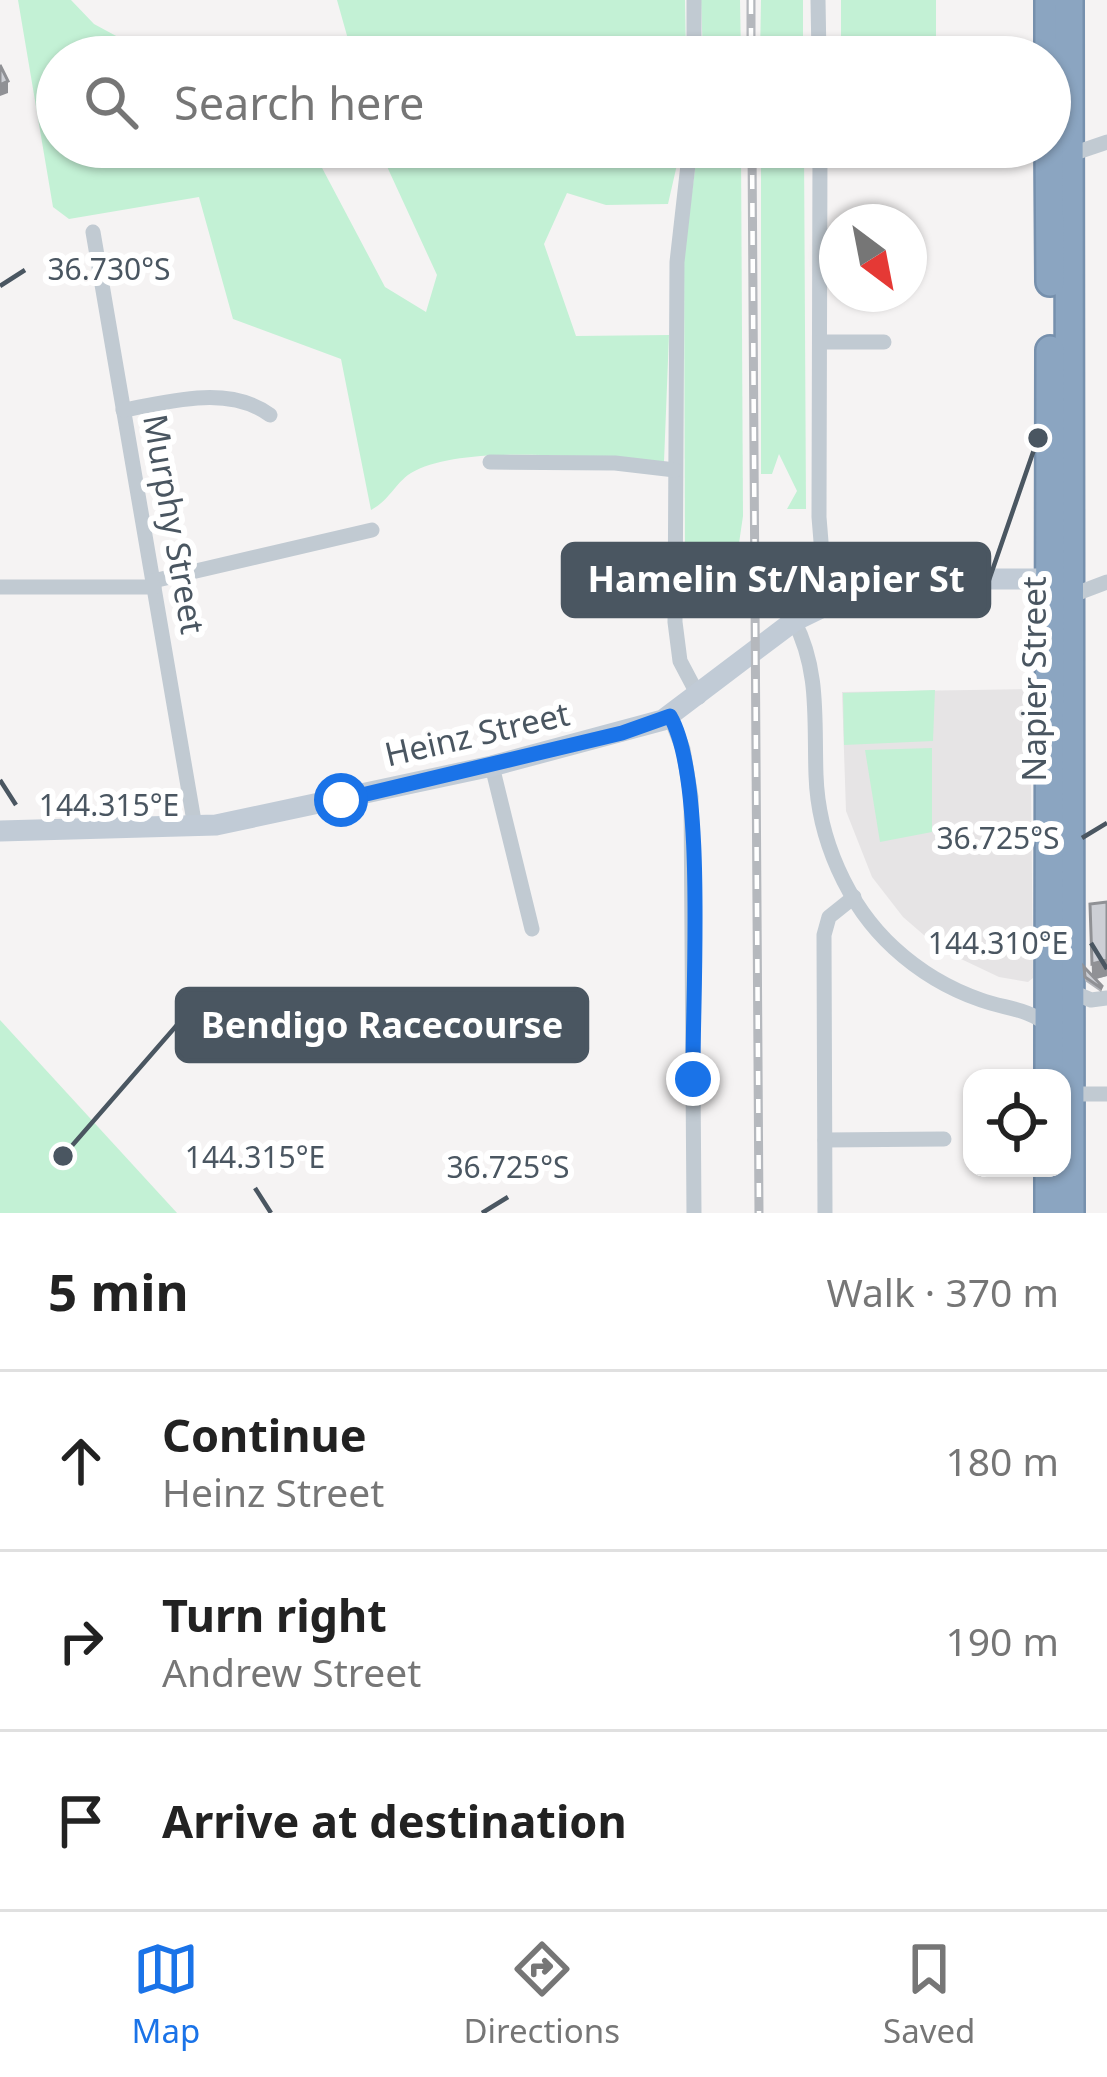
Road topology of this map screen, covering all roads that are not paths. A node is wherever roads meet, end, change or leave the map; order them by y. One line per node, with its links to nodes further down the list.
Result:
1 (694, 0): 5 (street)
2 (818, 0): 6 (street)
3 (1053, 0): 7 (highway)
4 (1069, 0): 8 (highway, Napier Street)
5 (694, 36)
6 (818, 36)
7 (1051, 36)
8 (1065, 36)
9 (1107, 142): 10 (street)
10 (1071, 145)
11 (687, 168): 20 (street)
12 (820, 168): 15 (street)
13 (1054, 168): 23 (highway, Napier Street)
14 (93, 232): 17 (street, Murphy Street)
15 (820, 342): 16 (street); 26 (street)
16 (884, 342)
17 (123, 410): 18 (street); 24 (street, Murphy Street)
18 (270, 415)
19 (490, 463): 20 (street)
20 (675, 470): 28 (street)
21 (372, 530): 24 (street)
22 (1107, 578): 23 (street); 23 (street)
23 (1063, 582): 26 (street, Heinz Street); 35 (highway, Napier Street)
24 (154, 584): 25 (street); 31 (street, Murphy Street)
25 (0, 587)
26 (836, 598): 27 (street, Heinz Street)
27 (794, 621): 28 (street, Heinz Street); 33 (street)
28 (699, 698): 29 (street, Heinz Street)
29 (670, 716): 30 (street, Heinz Street); 47 (street)
30 (492, 766): 31 (street, Heinz Street); 34 (street)
31 (195, 827): 32 (street, Heinz Street)
32 (0, 835)
33 (854, 897): 37 (street); 44 (street)
34 (532, 929)
35 (1060, 994): 36 (street); 37 (street); 38 (highway, Napier Street); 40 (highway, Napier Street)
36 (1107, 998)
37 (1023, 1010): 38 (street)
38 (1049, 1026): 39 (highway, Napier Street)
39 (1057, 1069)
40 (1060, 1069)
41 (1071, 1090): 42 (street)
42 (1107, 1094)
43 (944, 1139): 44 (street)
44 (825, 1140): 48 (street)
45 (1049, 1177): 49 (highway)
46 (1067, 1177): 50 (highway, Napier Street)
47 (694, 1213)
48 (825, 1213)
49 (1049, 1213)
50 (1070, 1213)

